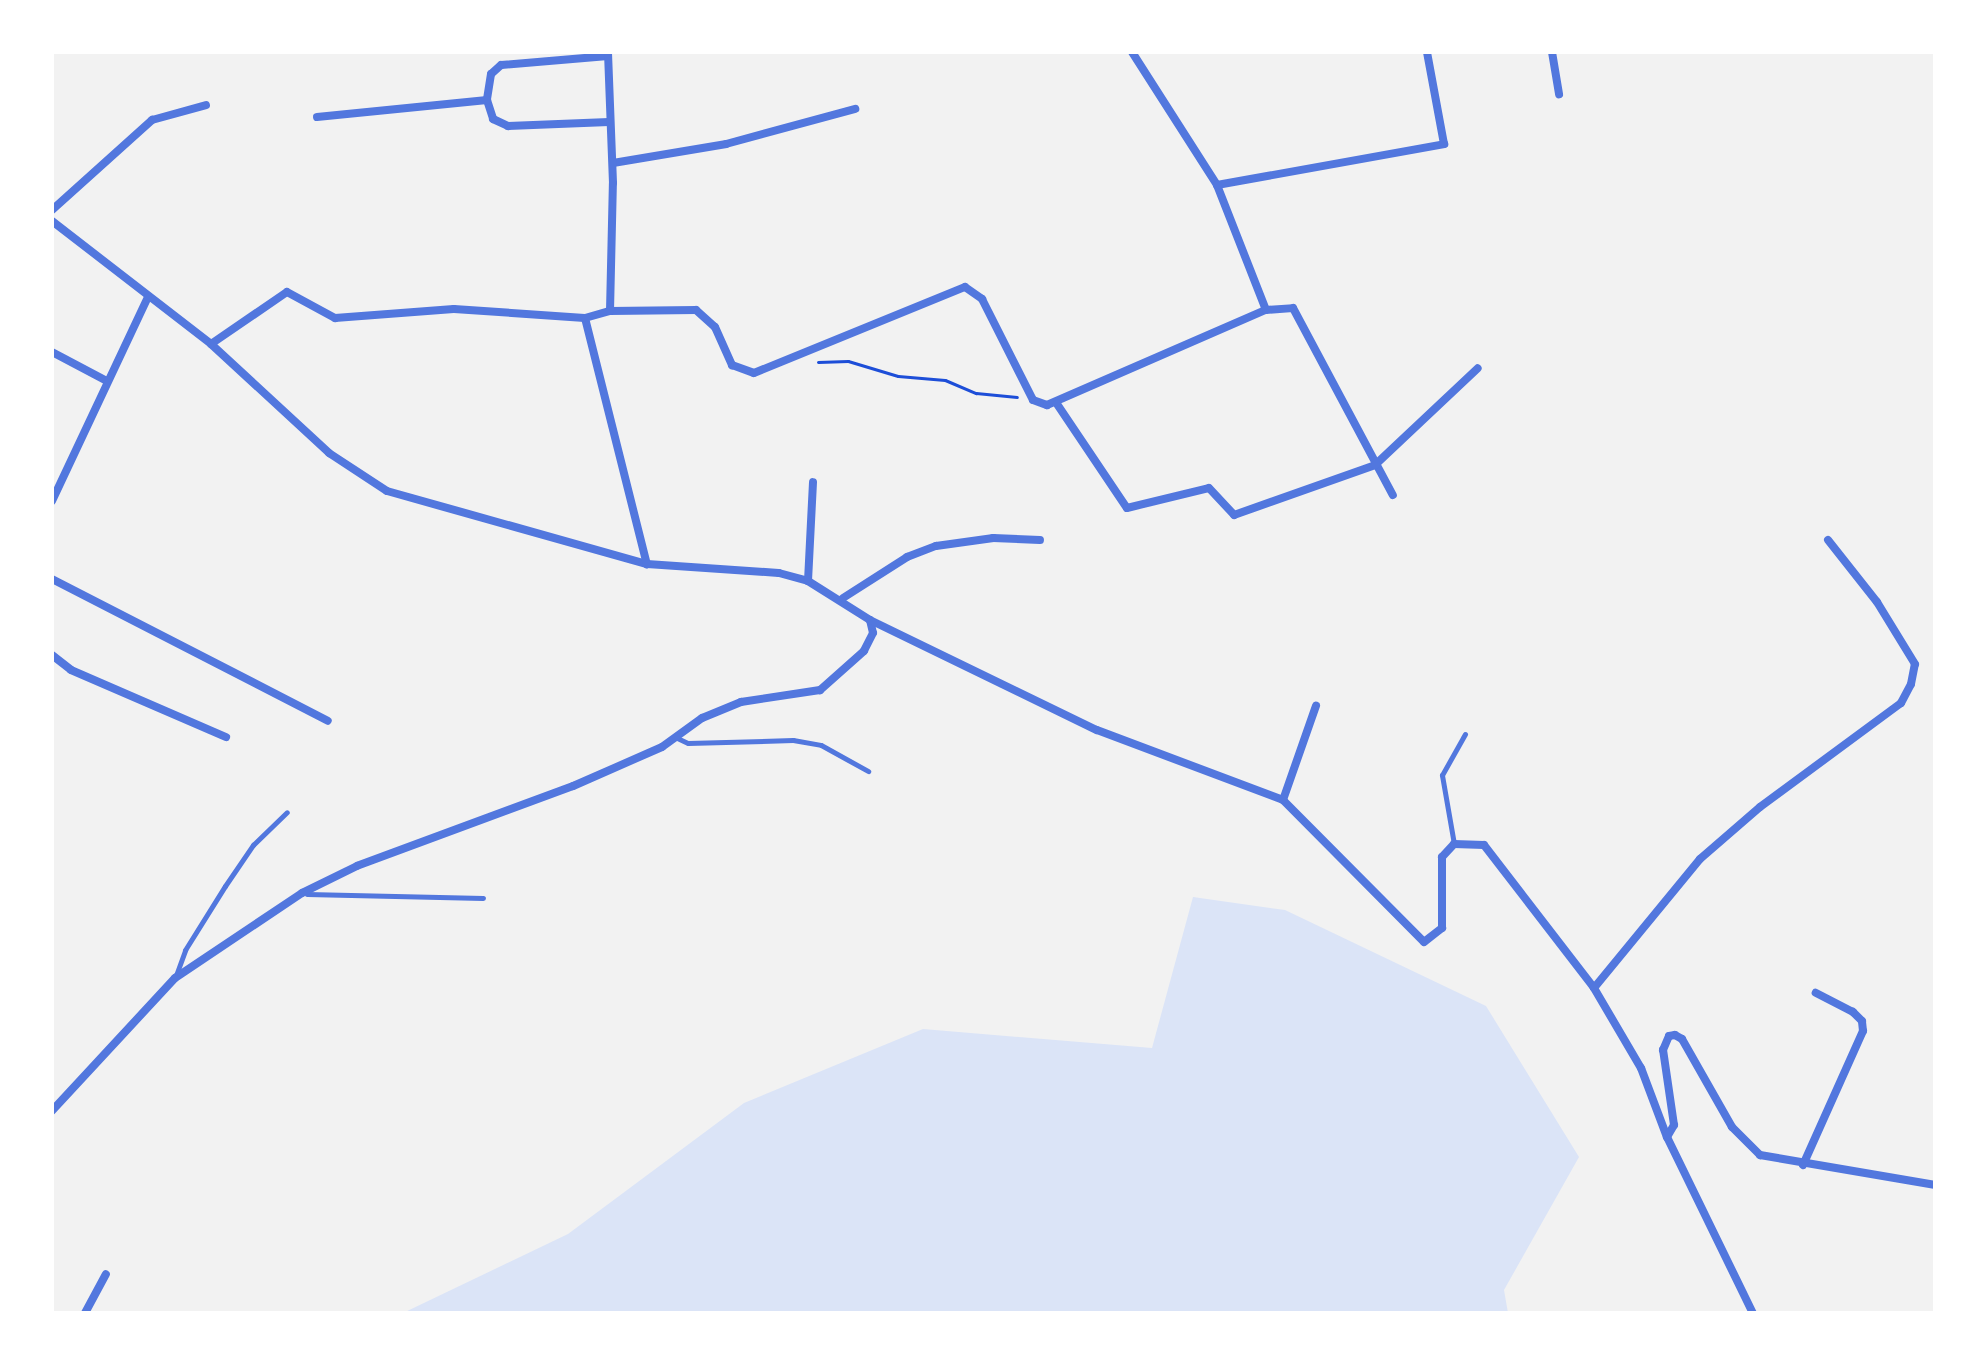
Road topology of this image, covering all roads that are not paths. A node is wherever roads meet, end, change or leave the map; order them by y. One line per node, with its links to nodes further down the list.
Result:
1 (1132, 52): 12 (street)
2 (1427, 52): 12 (street)
3 (1552, 52): 5 (street)
4 (608, 54): 6 (street); 10 (street)
5 (1559, 94)
6 (487, 100): 9 (street); 10 (street)
7 (206, 105): 13 (street)
8 (855, 109): 11 (street)
9 (317, 117)
10 (609, 122): 11 (street)
11 (613, 163): 17 (street)
12 (1217, 185): 16 (street)
13 (52, 210)
14 (52, 221): 15 (street)
15 (148, 297): 19 (street); 22 (street)
16 (1266, 310): 23 (street); 24 (street)
17 (610, 311): 18 (street); 23 (street)
18 (585, 318): 19 (street); 30 (street)
19 (211, 344): 30 (street)
20 (52, 352): 22 (street)
21 (1478, 368): 24 (street)
22 (107, 381): 27 (street)
23 (1057, 404): 24 (street)
24 (1375, 465): 26 (street)
25 (813, 482): 32 (street)
26 (1393, 495)
27 (52, 501)
28 (1040, 540): 33 (street)
29 (1828, 540): 48 (street)
30 (647, 564): 32 (street)
31 (52, 579): 37 (street)
32 (808, 581): 33 (street)
33 (843, 598): 34 (street)
34 (870, 620): 40 (street); 42 (street)
35 (52, 655): 39 (street)
36 (1316, 706): 42 (street)
37 (328, 721)
38 (1465, 734): 44 (lane)
39 (226, 737)
40 (675, 737): 41 (lane); 45 (street)
41 (868, 771)
42 (1283, 800): 44 (street)
43 (287, 812): 47 (lane)
44 (1454, 844): 48 (street)
45 (302, 893): 46 (lane); 47 (street)
46 (483, 898)
47 (175, 978): 50 (street)
48 (1594, 988): 51 (street)
49 (1816, 993): 52 (street)
50 (52, 1111)
51 (1667, 1137): 52 (street); 56 (street)
52 (1803, 1165): 53 (street)
53 (1935, 1185)
54 (106, 1274): 55 (street)
55 (85, 1313)
56 (1753, 1313)

